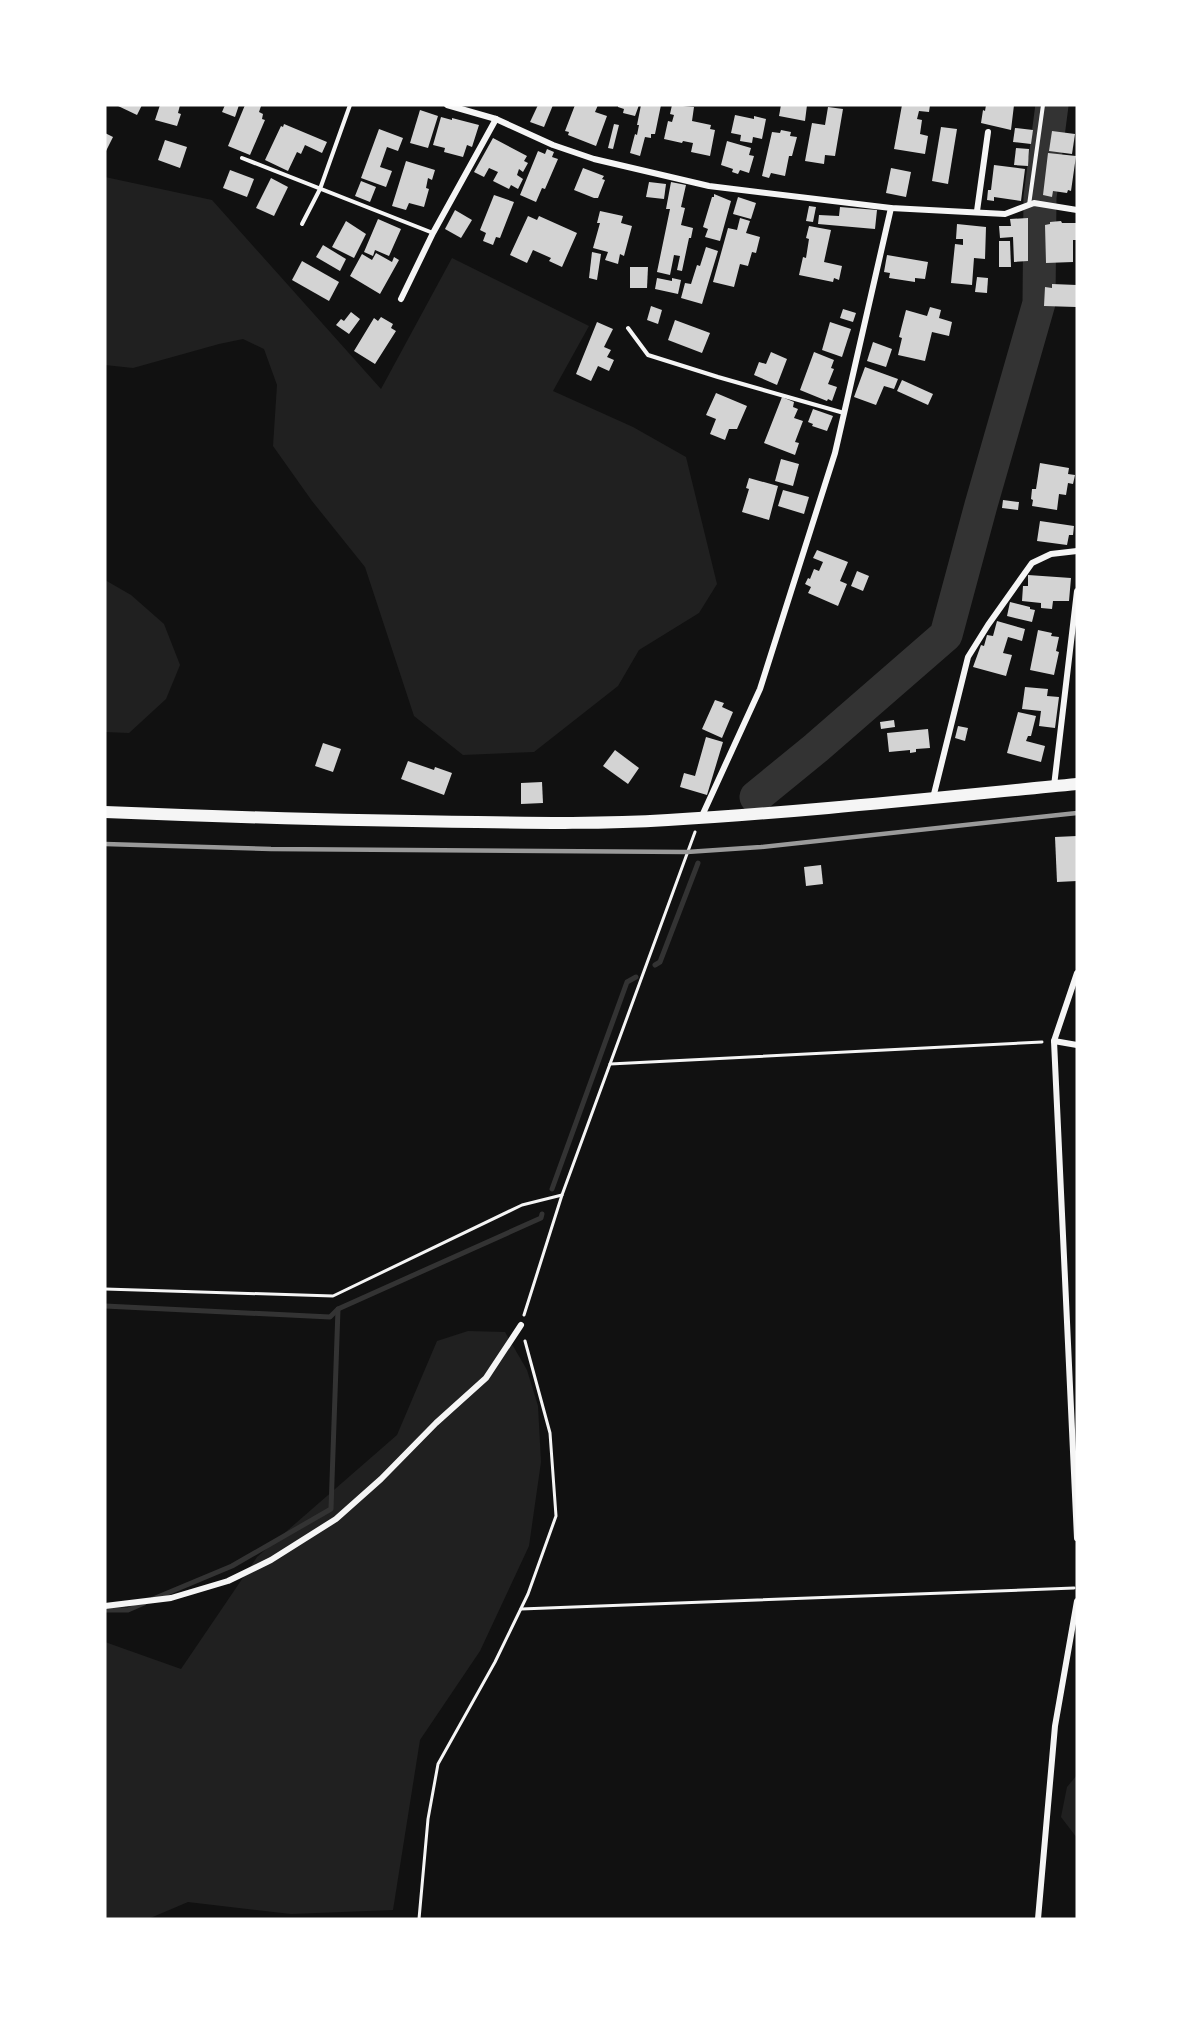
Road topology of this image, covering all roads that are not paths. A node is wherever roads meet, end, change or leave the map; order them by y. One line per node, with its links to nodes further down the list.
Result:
1 (350, 105): 7 (lane)
2 (447, 105): 4 (street)
3 (1043, 105): 8 (lane)
4 (496, 119): 9 (street); 13 (street)
5 (988, 132): 11 (street)
6 (242, 158): 7 (lane)
7 (320, 189): 12 (lane); 13 (lane)
8 (1032, 204): 10 (street); 11 (street)
9 (891, 208): 11 (street); 16 (street)
10 (1077, 210)
11 (977, 211)
12 (302, 224)
13 (433, 233): 14 (street)
14 (401, 298)
15 (628, 328): 16 (lane)
16 (844, 413): 23 (street)
17 (1077, 550): 21 (street)
18 (1077, 591): 20 (street)
19 (1077, 783): 20 (main road)
20 (1054, 786): 21 (main road)
21 (933, 798): 23 (main road)
22 (105, 812): 23 (main road)
23 (701, 818)
24 (1077, 973): 25 (street)
25 (1054, 1041): 26 (street); 28 (street)
26 (1077, 1045)
27 (521, 1324): 30 (street)
28 (1077, 1538)
29 (1077, 1601): 31 (street)
30 (105, 1606)
31 (1038, 1919)

